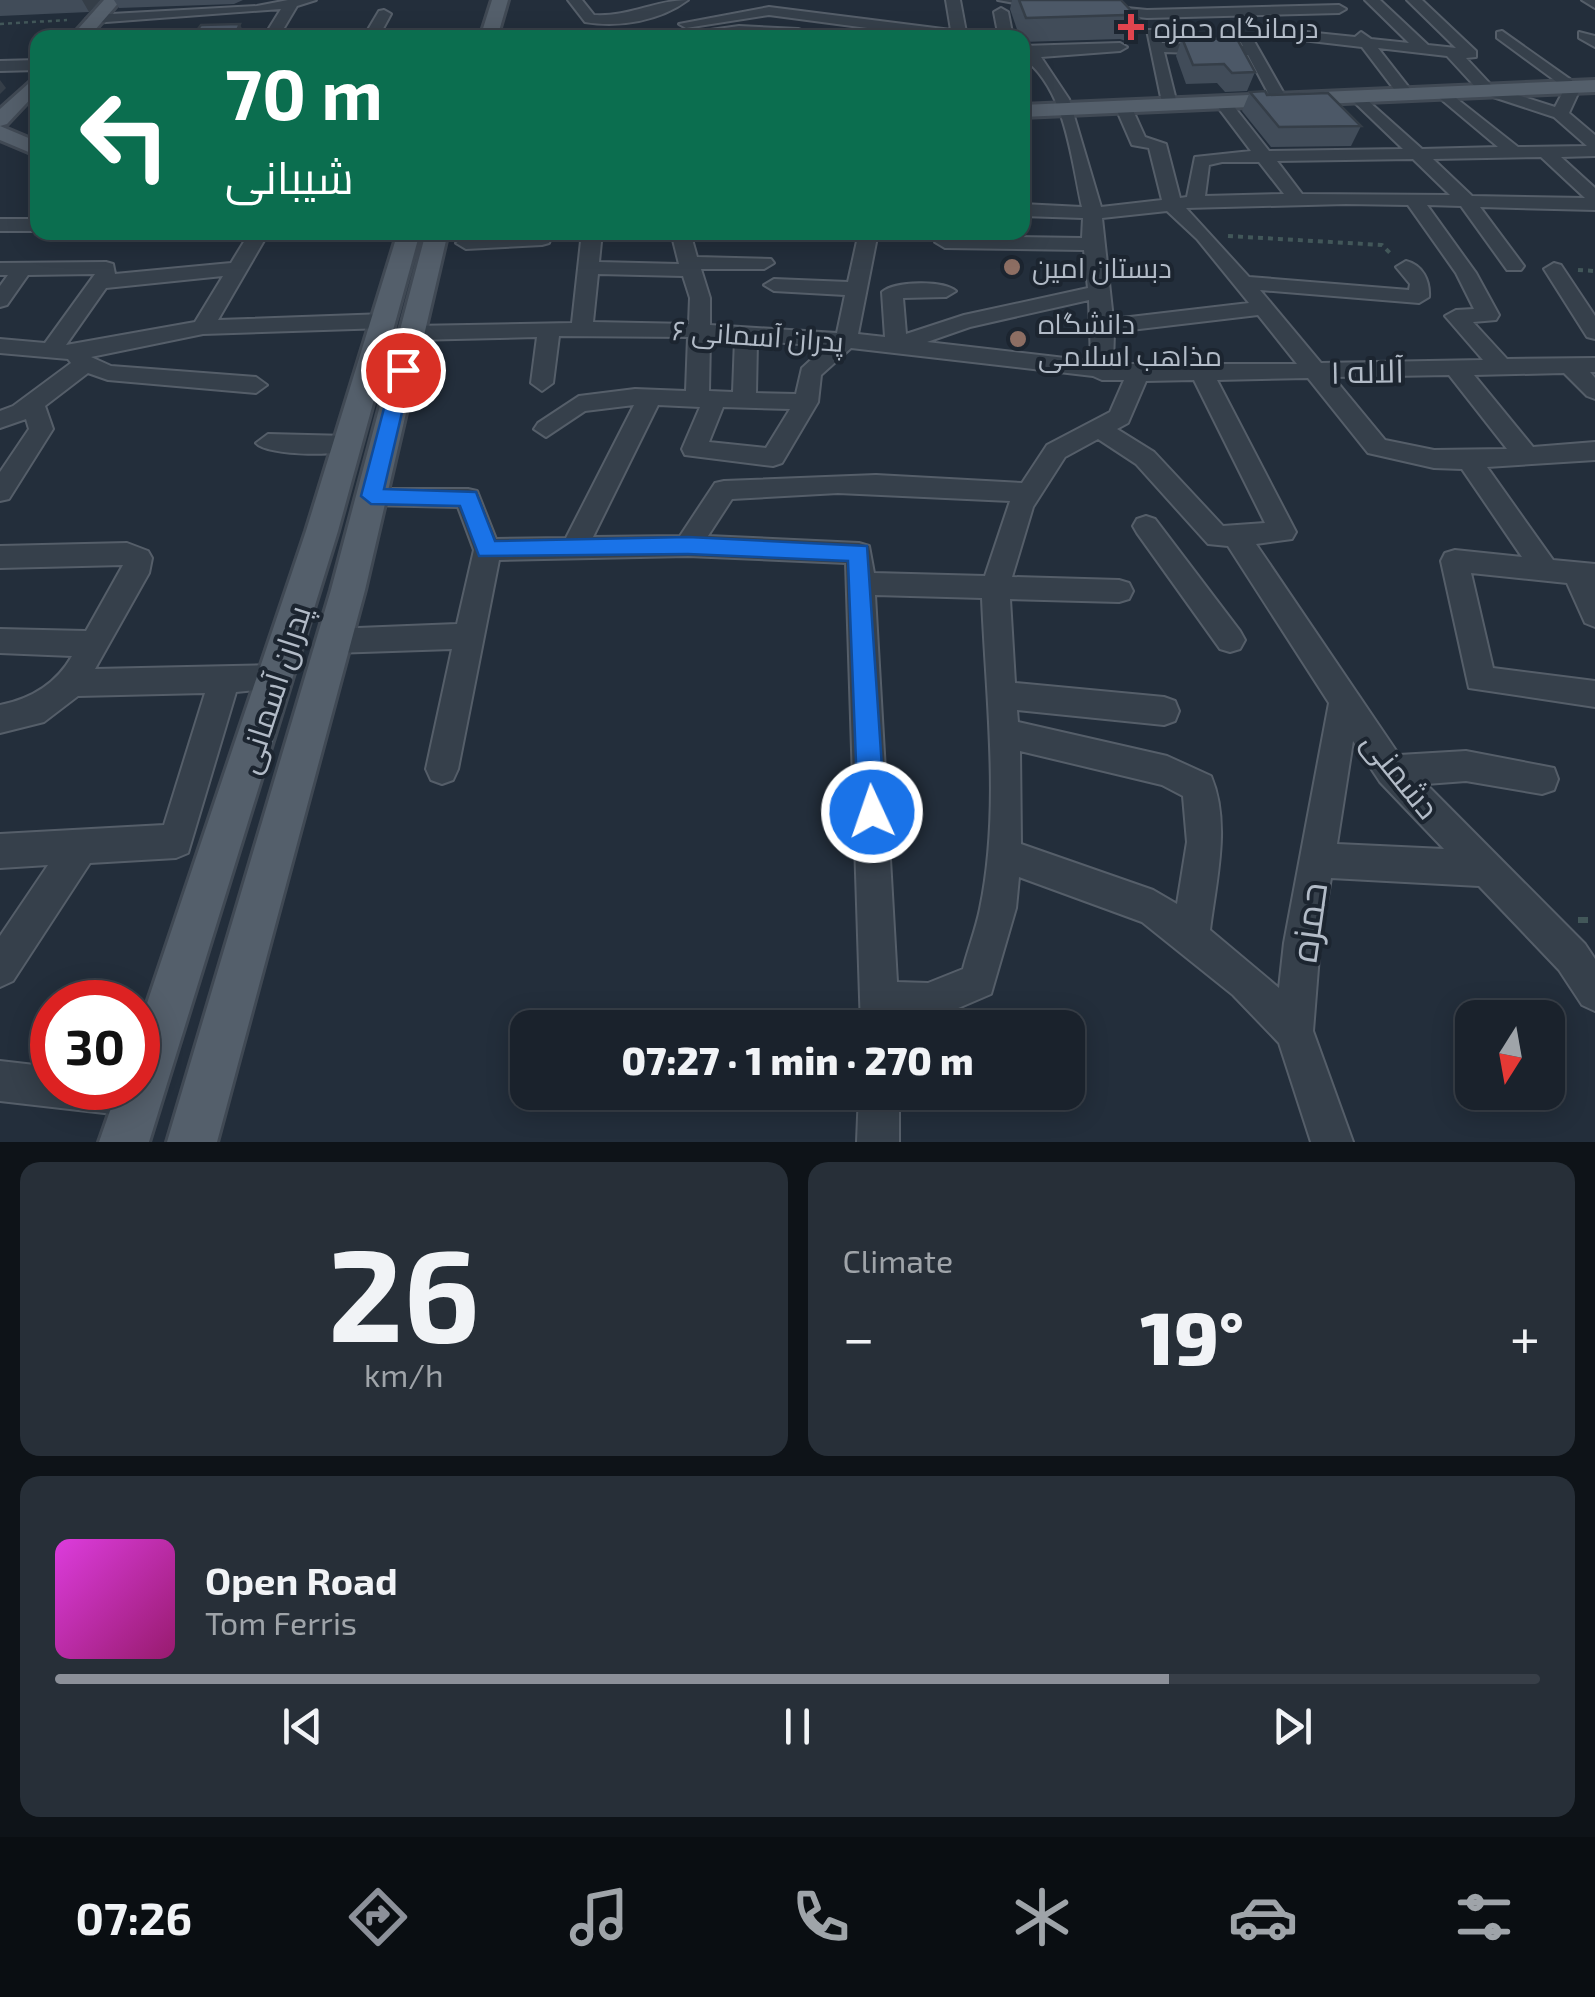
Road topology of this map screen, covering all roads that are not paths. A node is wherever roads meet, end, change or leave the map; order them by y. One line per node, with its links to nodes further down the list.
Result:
1 (113, 0): 23 (main road)
2 (309, 0): 12 (street)
3 (484, 0): 25 (main road)
4 (500, 0): 25 (main road)
5 (575, 0): 6 (street)
6 (681, 0)
7 (843, 0): 22 (street)
8 (953, 0): 31 (street)
9 (1372, 0): 37 (street)
10 (1414, 0): 40 (street)
11 (1045, 2): 15 (street); 16 (street)
12 (292, 3): 23 (street); 28 (street)
13 (1336, 4): 17 (street); 35 (street)
14 (1099, 5): 19 (street); 21 (street)
15 (1003, 6)
16 (1063, 6)
17 (1215, 6): 21 (street)
18 (706, 7): 26 (street)
19 (1081, 8)
20 (384, 14): 29 (street)
21 (1147, 14): 36 (street)
22 (839, 16): 26 (street); 30 (street)
23 (93, 19): 27 (main road)
24 (686, 24): 26 (street)
25 (483, 29)
26 (719, 29)
27 (84, 30)
28 (275, 30)
29 (375, 30)
30 (927, 30)
31 (958, 30)
32 (1268, 32): 35 (street)
33 (1502, 35): 45 (street)
34 (1244, 36): 38 (street)
35 (1368, 45): 37 (street); 50 (street)
36 (1155, 47): 38 (street); 42 (street)
37 (1425, 50): 40 (street)
38 (1253, 51): 52 (street)
39 (1030, 52): 42 (street)
40 (1452, 52): 48 (street)
41 (1030, 54): 56 (street)
42 (1137, 59): 54 (street)
43 (30, 65): 44 (street)
44 (0, 66)
45 (1573, 86): 46 (main road); 48 (main road); 58 (street)
46 (1595, 86)
47 (30, 88): 59 (main road)
48 (1487, 90): 49 (main road); 58 (street)
49 (1442, 92): 50 (main road); 65 (street)
50 (1406, 94): 51 (main road)
51 (1357, 96): 52 (main road); 64 (street)
52 (1278, 99): 53 (main road)
53 (1222, 102): 54 (main road); 68 (street)
54 (1169, 104): 55 (main road)
55 (1122, 106): 56 (main road); 74 (street)
56 (1066, 109): 57 (main road); 76 (street)
57 (1030, 110)
58 (1560, 114): 62 (street)
59 (0, 120)
60 (0, 132): 61 (main road)
61 (30, 148)
62 (1595, 148): 66 (street)
63 (30, 153): 67 (main road)
64 (1420, 154): 65 (street); 68 (street); 71 (street)
65 (1516, 154): 66 (street)
66 (1548, 154): 72 (street)
67 (0, 155)
68 (1264, 158): 69 (street); 73 (street)
69 (1296, 199): 70 (street); 73 (street)
70 (1414, 199): 71 (street); 118 (street)
71 (1465, 199): 72 (street); 89 (street)
72 (1595, 201)
73 (1195, 202): 74 (street)
74 (1173, 206): 76 (street); 96 (street)
75 (1030, 210): 76 (street)
76 (1093, 213): 86 (street)
77 (0, 225): 78 (street)
78 (30, 225)
79 (255, 240): 93 (street)
80 (408, 240): 105 (main road, پدران آسمانی)
81 (451, 240): 105 (main road, پدران آسمانی)
82 (592, 240): 91 (street)
83 (682, 240): 88 (street)
84 (868, 240): 98 (street)
85 (945, 240): 86 (street)
86 (1093, 244): 100 (street)
87 (764, 263): 88 (street)
88 (689, 266): 91 (street); 108 (street)
89 (1514, 266)
90 (1406, 267): 96 (street)
91 (590, 268): 106 (street)
92 (11, 269): 95 (street); 101 (street)
93 (236, 269): 95 (street); 104 (street)
94 (1554, 269): 109 (street)
95 (100, 282): 114 (street)
96 (1241, 282): 102 (street)
97 (774, 286): 98 (street)
98 (855, 289): 111 (street)
99 (946, 291): 113 (street)
100 (1099, 292): 103 (street); 113 (street)
101 (0, 301)
102 (1262, 308): 103 (street); 120 (street)
103 (1102, 326): 121 (street)
104 (204, 327): 105 (street, پدران آسمانی ۶); 115 (street, پدران آسمانی ۶)
105 (399, 327): 107 (street, پدران آسمانی ۶); 136 (main road, پدران آسمانی); 144 (main road, پدران آسمانی)
106 (582, 329): 107 (street, پدران آسمانی ۶); 108 (street, پدران آسمانی ۶)
107 (549, 330): 124 (street)
108 (699, 331): 110 (street, پدران آسمانی ۶); 128 (street)
109 (1595, 332)
110 (746, 334): 111 (street, پدران آسمانی ۶); 129 (street)
111 (846, 340): 113 (street, پدران آسمانی ۶); 130 (street)
112 (0, 346): 114 (street)
113 (896, 346): 121 (street, پدران آسمانی ۶)
114 (48, 352): 115 (street)
115 (79, 359): 125 (street); 131 (street)
116 (1595, 364): 117 (street, آلاله ۱)
117 (1569, 365): 118 (street, آلاله ۱); 126 (street)
118 (1501, 366): 119 (street, آلاله ۱)
119 (1455, 368): 120 (street, آلاله ۱); 139 (street)
120 (1316, 371): 122 (street, آلاله ۱); 140 (street)
121 (1102, 373): 123 (street, پدران آسمانی ۶)
122 (1202, 373): 123 (street, آلاله ۱); 146 (street)
123 (1138, 374): 133 (street)
124 (542, 383)
125 (256, 385)
126 (1595, 391)
127 (650, 397): 128 (street); 134 (street); 148 (street)
128 (706, 399): 129 (street); 137 (street)
129 (744, 400): 130 (street)
130 (806, 402): 137 (street)
131 (32, 404): 132 (street); 142 (street)
132 (0, 420)
133 (1098, 428): 143 (street); 145 (street)
134 (546, 429)
135 (268, 443): 136 (street)
136 (348, 445): 162 (main road, پدران آسمانی)
137 (718, 451): 141 (street)
138 (1595, 452): 139 (street)
139 (1527, 456): 140 (street)
140 (1469, 460): 152 (street)
141 (724, 490): 143 (street); 147 (street)
142 (0, 492)
143 (1028, 493): 154 (street)
144 (371, 496): 149 (street); 158 (main road, پدران آسمانی)
145 (1197, 514): 146 (street); 159 (street)
146 (1235, 535): 167 (street, دشمنی)
147 (688, 546): 148 (street); 151 (street)
148 (574, 548): 149 (street)
149 (487, 550): 157 (street)
150 (0, 557): 161 (street)
151 (860, 568): 154 (street); 182 (street)
152 (1544, 568): 153 (street); 165 (street)
153 (1586, 574): 156 (street)
154 (995, 587): 155 (street); 166 (street)
155 (1120, 591)
156 (1595, 615)
157 (468, 636): 158 (street); 171 (street)
158 (333, 640): 191 (main road, پدران آسمانی)
159 (1230, 640)
160 (0, 641): 161 (street)
161 (93, 644): 164 (street)
162 (275, 678): 163 (street); 184 (main road, پدران آسمانی)
163 (224, 680): 164 (street); 174 (street)
164 (72, 684): 169 (street)
165 (1595, 694)
166 (1001, 696): 168 (street); 170 (street)
167 (1344, 698): 172 (street, دشمنی); 177 (street, حمزه)
168 (1164, 710)
169 (0, 718)
170 (1003, 734): 176 (street); 179 (street)
171 (442, 769)
172 (1391, 771): 173 (street); 178 (street, دشمنی)
173 (1542, 779)
174 (82, 845): 175 (street); 180 (street)
175 (0, 851)
176 (1004, 855): 179 (street); 183 (street)
177 (1316, 860): 178 (street); 185 (street, حمزه)
178 (1486, 869): 181 (street, دشمنی)
179 (1190, 940): 185 (street)
180 (0, 968)
181 (1595, 992)
182 (880, 1010)
183 (896, 1010)
184 (160, 1030)
185 (1294, 1031): 193 (street, حمزه)
186 (0, 1081): 187 (street)
187 (30, 1084)
188 (134, 1110): 190 (main road, پدران آسمانی)
189 (879, 1110): 192 (street)
190 (124, 1142)
191 (192, 1142)
192 (878, 1142)
193 (1332, 1142)

